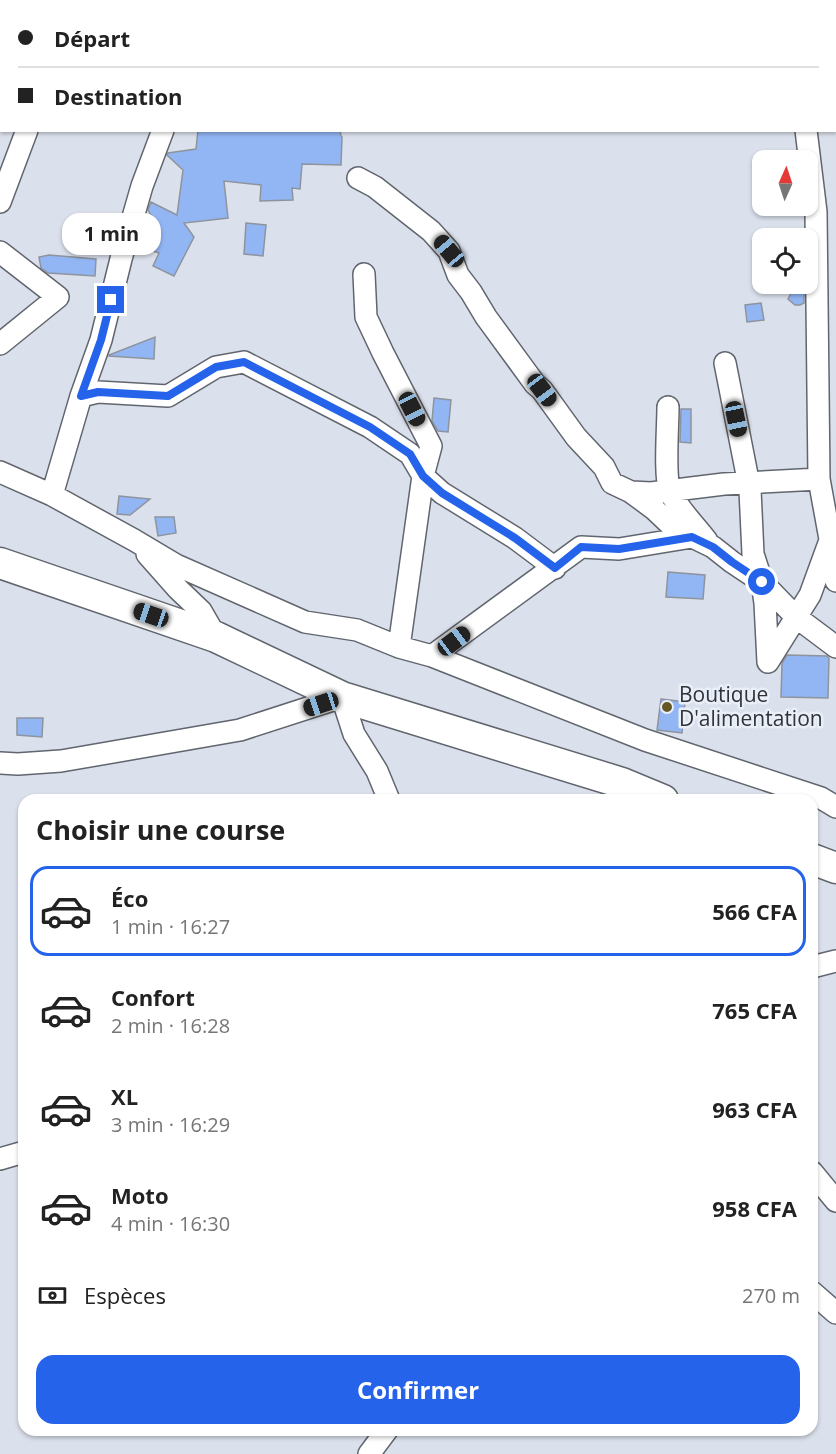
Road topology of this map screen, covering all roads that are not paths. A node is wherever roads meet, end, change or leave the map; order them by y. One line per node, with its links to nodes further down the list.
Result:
1 (26, 132): 4 (street)
2 (162, 132): 11 (street)
3 (806, 132): 15 (street)
4 (9, 154): 6 (street)
5 (358, 178): 18 (street)
6 (0, 202)
7 (0, 252): 9 (street)
8 (364, 274): 14 (street)
9 (0, 344)
10 (725, 363): 16 (street)
11 (81, 396): 14 (street); 19 (street)
12 (668, 407): 17 (street)
13 (0, 472): 19 (street)
14 (423, 476): 25 (street); 30 (street)
15 (819, 479): 16 (street); 20 (street)
16 (748, 482): 17 (street); 27 (street)
17 (669, 490): 18 (street); 23 (street)
18 (631, 492): 21 (street)
19 (52, 495): 22 (street)
20 (833, 531): 26 (street); 28 (street)
21 (692, 537): 23 (street); 25 (street)
22 (134, 540): 29 (street); 30 (street)
23 (713, 547): 27 (street)
24 (0, 563): 29 (main road)
25 (555, 568): 32 (street)
26 (836, 581)
27 (762, 582): 28 (street); 28 (street)
28 (796, 617): 31 (street)
29 (216, 637): 33 (main road)
30 (399, 647): 32 (street)
31 (836, 647)
32 (432, 656): 37 (street)
33 (342, 697): 34 (street); 35 (street); 36 (main road)
34 (0, 764)
35 (387, 794)
36 (649, 794)
37 (809, 794)
38 (818, 797): 39 (street)
39 (836, 807)
40 (818, 861): 41 (main road)
41 (836, 868)
42 (836, 961): 43 (street)
43 (818, 966)
44 (18, 1154): 45 (street)
45 (0, 1159)
46 (818, 1179): 47 (street)
47 (836, 1200)
48 (818, 1297): 49 (street)
49 (836, 1313)
50 (382, 1436): 51 (street)
51 (369, 1454)

